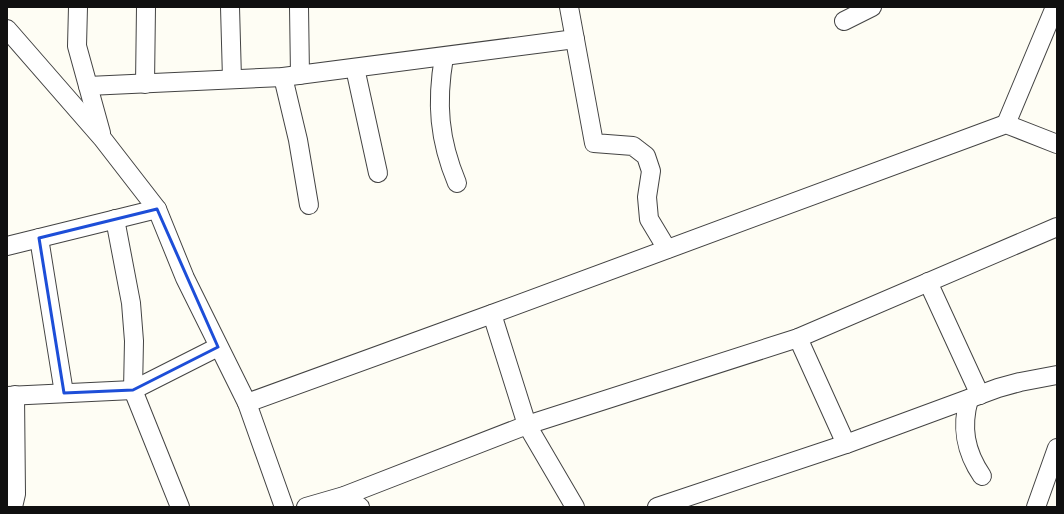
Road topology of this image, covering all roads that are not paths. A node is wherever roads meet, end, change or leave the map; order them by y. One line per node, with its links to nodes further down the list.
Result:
1 (78, 7): 16 (street)
2 (146, 7): 15 (street)
3 (230, 7): 14 (street)
4 (299, 7): 13 (street)
5 (569, 7): 10 (street)
6 (872, 7): 8 (street)
7 (1055, 7): 17 (street)
8 (844, 21)
9 (7, 29): 18 (street)
10 (575, 39): 11 (street); 28 (street)
11 (444, 56): 12 (street); 21 (street)
12 (355, 68): 13 (street); 20 (street)
13 (291, 76): 14 (street); 22 (street)
14 (232, 79): 15 (street)
15 (145, 84): 16 (street)
16 (88, 86): 18 (street)
17 (1006, 124): 19 (street); 28 (street)
18 (102, 138): 23 (street)
19 (1057, 144)
20 (378, 173)
21 (458, 183)
22 (309, 204)
23 (157, 209): 24 (street); 32 (street)
24 (116, 219): 26 (street); 34 (street)
25 (1057, 227): 29 (street)
26 (39, 238): 27 (street); 35 (street)
27 (7, 246)
28 (667, 249): 30 (street)
29 (928, 282): 31 (street); 37 (street)
30 (492, 314): 38 (street); 39 (street)
31 (798, 338): 39 (street); 40 (street)
32 (218, 347): 34 (street); 38 (street)
33 (1057, 375): 37 (street)
34 (132, 390): 35 (street); 45 (street)
35 (64, 392): 36 (street)
36 (11, 395): 44 (street)
37 (974, 397): 40 (street); 42 (street)
38 (246, 403): 46 (street)
39 (527, 425): 43 (street); 49 (street)
40 (846, 444): 50 (street)
41 (1057, 448): 51 (street)
42 (982, 476)
43 (344, 496): 47 (street); 48 (street)
44 (13, 507)
45 (180, 507)
46 (284, 507)
47 (306, 507)
48 (360, 507)
49 (576, 507)
50 (657, 507)
51 (1036, 507)

